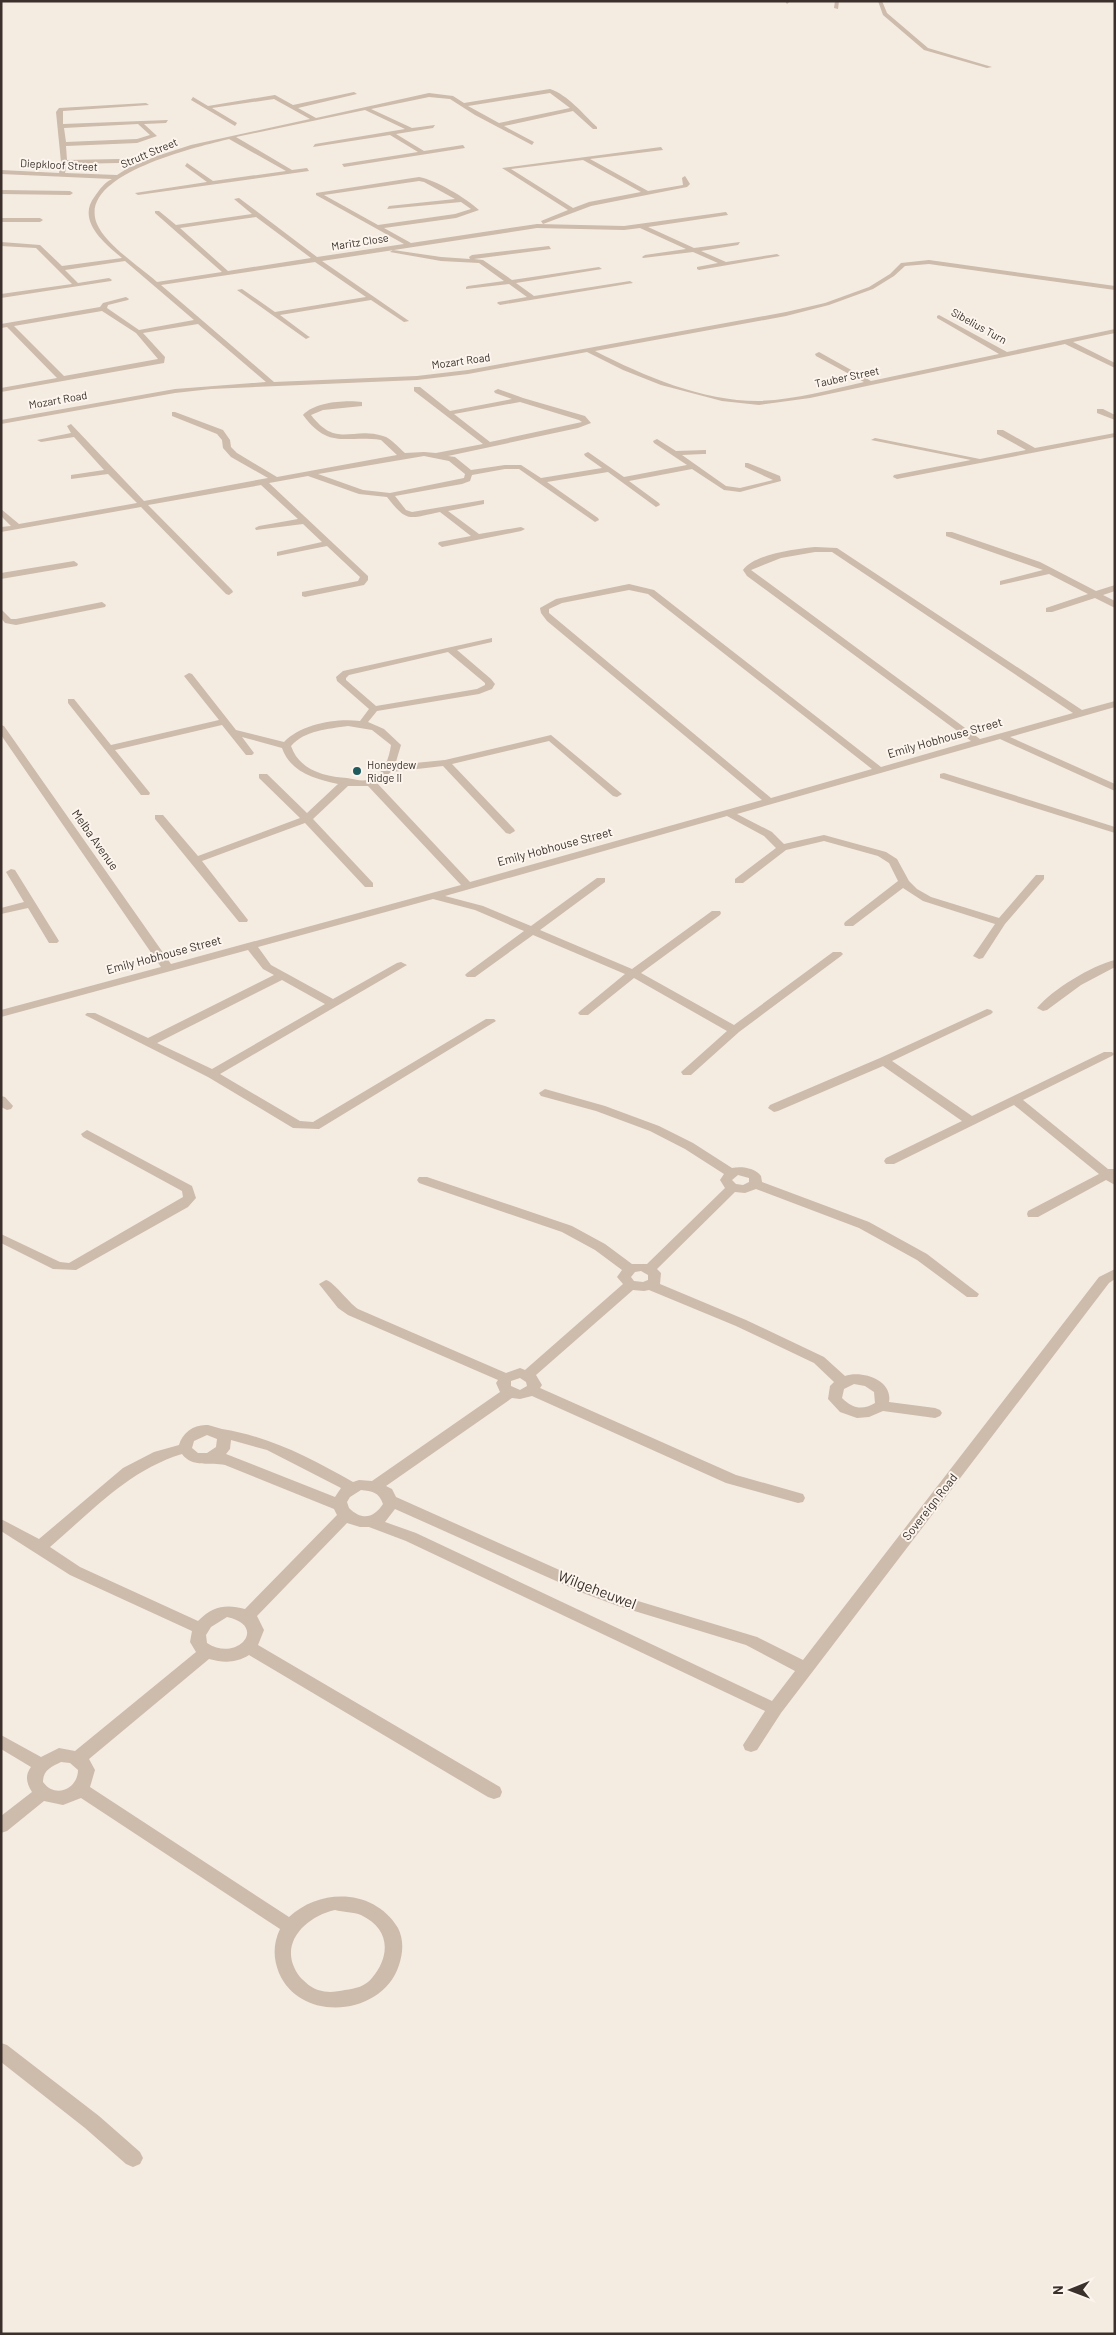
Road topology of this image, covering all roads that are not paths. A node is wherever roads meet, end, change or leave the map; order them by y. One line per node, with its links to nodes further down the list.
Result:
1 (837, 1): 3 (street)
2 (880, 1): 4 (street)
3 (836, 8)
4 (989, 67)
5 (354, 94): 10 (street)
6 (193, 99): 9 (street)
7 (146, 105): 18 (street)
8 (462, 105): 11 (street, Strutt Street); 12 (street); 17 (street)
9 (209, 107): 10 (street); 16 (street)
10 (293, 107): 13 (street)
11 (365, 108): 13 (street, Strutt Street); 21 (street)
12 (575, 109): 17 (street); 20 (street)
13 (315, 120): 23 (street, Strutt Street)
14 (166, 121): 15 (street)
15 (140, 122): 18 (street); 25 (street)
16 (235, 124)
17 (500, 125): 24 (street)
18 (60, 126): 25 (street)
19 (433, 126): 21 (street)
20 (595, 128)
21 (410, 129): 22 (street)
22 (391, 133): 26 (street); 29 (street)
23 (231, 137): 36 (street); 39 (street, Strutt Street)
24 (532, 143)
25 (64, 144): 32 (street)
26 (315, 146)
27 (463, 147): 29 (street)
28 (661, 148): 30 (street)
29 (423, 153): 34 (street)
30 (583, 158): 45 (street); 49 (street)
31 (119, 161): 32 (street)
32 (64, 162): 38 (street)
33 (187, 165): 41 (street)
34 (344, 165)
35 (307, 170): 36 (street)
36 (290, 171): 41 (street)
37 (1, 172): 38 (street, Diepkloof Street)
38 (62, 175): 39 (street, Diepkloof Street)
39 (117, 177): 67 (street, Strutt Street)
40 (685, 178): 45 (street)
41 (212, 183): 44 (street)
42 (1, 192): 43 (street)
43 (70, 193)
44 (138, 193)
45 (646, 193): 49 (street)
46 (236, 199): 52 (street)
47 (462, 200): 48 (street); 58 (street); 58 (street)
48 (389, 208)
49 (571, 209): 55 (street)
50 (157, 212): 57 (street)
51 (726, 214): 56 (street, Maritz Close)
52 (256, 215): 57 (street); 70 (street)
53 (1, 220): 54 (street)
54 (40, 220)
55 (537, 226): 56 (street, Maritz Close); 61 (street, Maritz Close)
56 (641, 226): 63 (street)
57 (176, 227): 76 (street)
58 (377, 227): 61 (street)
59 (738, 243): 63 (street)
60 (1, 244): 73 (street)
61 (410, 245): 64 (street, Maritz Close)
62 (549, 248): 69 (street)
63 (692, 249): 66 (street); 71 (street)
64 (377, 250): 68 (street); 70 (street, Maritz Close)
65 (777, 256): 71 (street)
66 (645, 257)
67 (125, 259): 73 (street); 80 (street, Strutt Street)
68 (441, 259): 69 (street); 72 (street)
69 (460, 259): 78 (street)
70 (315, 260): 76 (street, Maritz Close); 86 (street)
71 (725, 264): 74 (street)
72 (431, 266)
73 (62, 268): 81 (street)
74 (699, 268)
75 (599, 269): 78 (street)
76 (227, 273): 80 (street, Maritz Close)
77 (109, 280): 81 (street)
78 (510, 282): 82 (street); 87 (street)
79 (630, 283): 87 (street)
80 (154, 284): 94 (street, Strutt Street)
81 (78, 285): 85 (street)
82 (468, 288)
83 (1115, 288): 100 (street, Mozart Road)
84 (240, 290): 91 (street)
85 (1, 296)
86 (372, 298): 91 (street); 93 (street)
87 (533, 298): 89 (street)
88 (126, 299): 90 (street)
89 (500, 303)
90 (103, 309): 95 (street); 97 (street)
91 (274, 314): 98 (street)
92 (939, 317): 102 (street, Sibelius Turn)
93 (406, 321)
94 (197, 322): 97 (street); 106 (street, Strutt Street)
95 (5, 326): 104 (street)
96 (1115, 331): 99 (street, Tauber Street)
97 (138, 332): 104 (street)
98 (306, 337)
99 (1065, 341): 102 (street, Tauber Street); 103 (street)
100 (590, 351): 105 (street, Tauber Street); 106 (street, Mozart Road)
101 (820, 354): 105 (street)
102 (1008, 355): 105 (street, Tauber Street)
103 (1115, 366)
104 (63, 379): 108 (street)
105 (870, 383)
106 (273, 385): 116 (street, Mozart Road)
107 (417, 389): 113 (street)
108 (1, 390)
109 (498, 391): 110 (street)
110 (520, 400): 113 (street); 124 (street)
111 (359, 404): 130 (street)
112 (1100, 411): 115 (street)
113 (449, 413): 124 (street)
114 (175, 414): 140 (street)
115 (1115, 418)
116 (1, 422)
117 (71, 426): 119 (street)
118 (1000, 432): 125 (street)
119 (76, 434): 121 (street); 135 (street)
120 (1115, 435): 125 (street)
121 (41, 440)
122 (657, 440): 127 (street)
123 (876, 440): 131 (street)
124 (488, 444): 129 (street)
125 (1034, 451): 131 (street)
126 (703, 452): 127 (street)
127 (672, 453): 133 (street)
128 (588, 454): 134 (street)
129 (436, 455): 130 (street); 137 (street)
130 (403, 456): 136 (street)
131 (984, 460): 139 (street)
132 (748, 465): 133 (street)
133 (691, 467): 142 (street)
134 (608, 470): 141 (street); 142 (street)
135 (110, 471): 138 (street); 146 (street)
136 (308, 473): 140 (street); 144 (street)
137 (469, 474): 141 (street); 144 (street)
138 (74, 477)
139 (897, 477)
140 (275, 480): 143 (street)
141 (541, 480): 150 (street)
142 (622, 480): 147 (street)
143 (263, 482): 146 (street); 151 (street)
144 (390, 495): 148 (street)
145 (481, 502): 148 (street)
146 (143, 503): 152 (street); 166 (street)
147 (656, 505)
148 (442, 510): 157 (street)
149 (1, 511): 152 (street)
150 (595, 520)
151 (304, 521): 153 (street); 158 (street)
152 (17, 527): 155 (street)
153 (259, 528)
154 (522, 529): 157 (street)
155 (1, 530)
156 (949, 534): 162 (street)
157 (477, 537): 159 (street)
158 (328, 543): 160 (street); 167 (street)
159 (442, 544)
160 (280, 554)
161 (74, 564): 163 (street)
162 (1050, 571): 164 (street); 168 (street)
163 (1, 576)
164 (1003, 583)
165 (1115, 588): 168 (street)
166 (229, 592)
167 (305, 594)
168 (1096, 594): 170 (street); 171 (street)
169 (102, 604): 172 (street)
170 (1115, 605)
171 (1049, 610)
172 (1, 612)
173 (489, 640): 174 (street)
174 (450, 649): 178 (street); 178 (street)
175 (189, 676): 180 (street)
176 (71, 701): 187 (street)
177 (1115, 704): 179 (street, Emily Hobhouse Street)
178 (374, 709): 181 (street)
179 (1081, 714): 184 (street, Emily Hobhouse Street); 185 (street)
180 (224, 722): 183 (street); 187 (street)
181 (363, 723): 186 (street); 190 (street)
182 (1, 728): 228 (street, Melba Avenue)
183 (233, 732): 186 (street); 188 (street)
184 (1001, 736): 185 (street, Emily Hobhouse Street); 196 (street)
185 (978, 742): 191 (street, Emily Hobhouse Street)
186 (286, 746): 194 (street)
187 (109, 748): 197 (street)
188 (249, 753)
189 (445, 763): 190 (street); 198 (street); 204 (street)
190 (387, 769): 195 (street)
191 (879, 770): 199 (street, Emily Hobhouse Street); 199 (street)
192 (263, 776): 202 (street)
193 (944, 776): 203 (street)
194 (347, 782): 195 (street); 202 (street)
195 (370, 782): 213 (street)
196 (1115, 788)
197 (145, 793)
198 (616, 794)
199 (769, 801): 200 (street, Emily Hobhouse Street)
200 (728, 813): 205 (street); 213 (street, Emily Hobhouse Street)
201 (159, 817): 206 (street)
202 (307, 819): 206 (street); 212 (street)
203 (1115, 830)
204 (510, 831)
205 (782, 848): 210 (street); 211 (street)
206 (196, 860): 218 (street)
207 (11, 872): 215 (street)
208 (1040, 877): 219 (street)
209 (600, 880): 221 (street)
210 (739, 881)
211 (904, 882): 219 (street); 220 (street)
212 (369, 885)
213 (467, 885): 214 (street, Emily Hobhouse Street)
214 (433, 896): 221 (street); 223 (street, Emily Hobhouse Street)
215 (30, 904): 216 (street); 222 (street)
216 (1, 911)
217 (716, 913): 229 (street)
218 (243, 920)
219 (1001, 922): 225 (street)
220 (849, 924)
221 (530, 930): 229 (street); 230 (street)
222 (53, 941)
223 (250, 945): 228 (street, Emily Hobhouse Street); 231 (street)
224 (837, 954): 239 (street)
225 (979, 956)
226 (1115, 962): 233 (street)
227 (401, 965): 232 (street)
228 (167, 967): 236 (street, Emily Hobhouse Street)
229 (633, 974): 235 (street); 239 (street)
230 (471, 975)
231 (282, 976): 232 (street); 240 (street)
232 (333, 1004): 244 (street)
233 (1043, 1008)
234 (987, 1012): 242 (street)
235 (584, 1013)
236 (1, 1014)
237 (90, 1014): 240 (street)
238 (490, 1021): 244 (street)
239 (735, 1030): 243 (street)
240 (148, 1042): 244 (street)
241 (1108, 1054): 246 (street)
242 (884, 1061): 247 (street); 248 (street)
243 (687, 1072)
244 (212, 1074)
245 (545, 1093): 251 (street)
246 (1015, 1100): 248 (street); 252 (street)
247 (774, 1108)
248 (972, 1122): 250 (street)
249 (88, 1134): 257 (street)
250 (890, 1161)
251 (731, 1173): 254 (street); 255 (street)
252 (1112, 1175): 256 (street)
253 (423, 1180): 258 (street)
254 (756, 1184): 255 (street); 264 (street)
255 (732, 1188): 259 (street)
256 (1032, 1214)
257 (1, 1238)
258 (630, 1269): 259 (street); 262 (street)
259 (649, 1269): 263 (street)
260 (1111, 1279): 287 (street, Sovereign Road)
261 (326, 1284): 266 (street)
262 (630, 1285): 263 (street); 265 (street)
263 (650, 1285): 267 (street)
264 (972, 1294)
265 (528, 1375): 266 (street); 268 (street)
266 (506, 1378): 269 (street)
267 (843, 1382): 270 (street); 270 (street)
268 (531, 1390): 269 (street); 277 (street)
269 (509, 1393): 275 (street)
270 (882, 1406): 271 (street)
271 (935, 1413)
272 (220, 1434): 273 (street); 274 (street); 276 (street)
273 (185, 1448): 274 (street); 282 (street)
274 (212, 1457): 279 (street)
275 (375, 1486): 276 (street); 278 (street)
276 (352, 1488): 279 (street)
277 (798, 1498)
278 (391, 1502): 280 (street); 287 (street, Wilgeheuwel)
279 (342, 1510): 280 (street); 283 (street)
280 (370, 1522): 288 (street, Wilgeheuwel)
281 (1, 1524): 282 (street)
282 (40, 1546): 284 (street)
283 (248, 1616): 284 (street); 285 (street)
284 (200, 1628): 286 (street)
285 (249, 1647): 286 (street); 294 (street)
286 (207, 1652): 291 (street)
287 (806, 1669): 288 (street, Sovereign Road)
288 (775, 1709): 290 (street, Sovereign Road)
289 (1, 1741): 292 (street)
290 (751, 1745)
291 (78, 1758): 292 (street); 293 (street)
292 (40, 1764): 295 (street)
293 (80, 1789): 295 (street); 297 (street)
294 (494, 1792)
295 (41, 1794): 296 (street)
296 (1, 1826)
297 (291, 1927): 297 (street)
298 (1, 2051): 299 (street)
299 (133, 2158)

